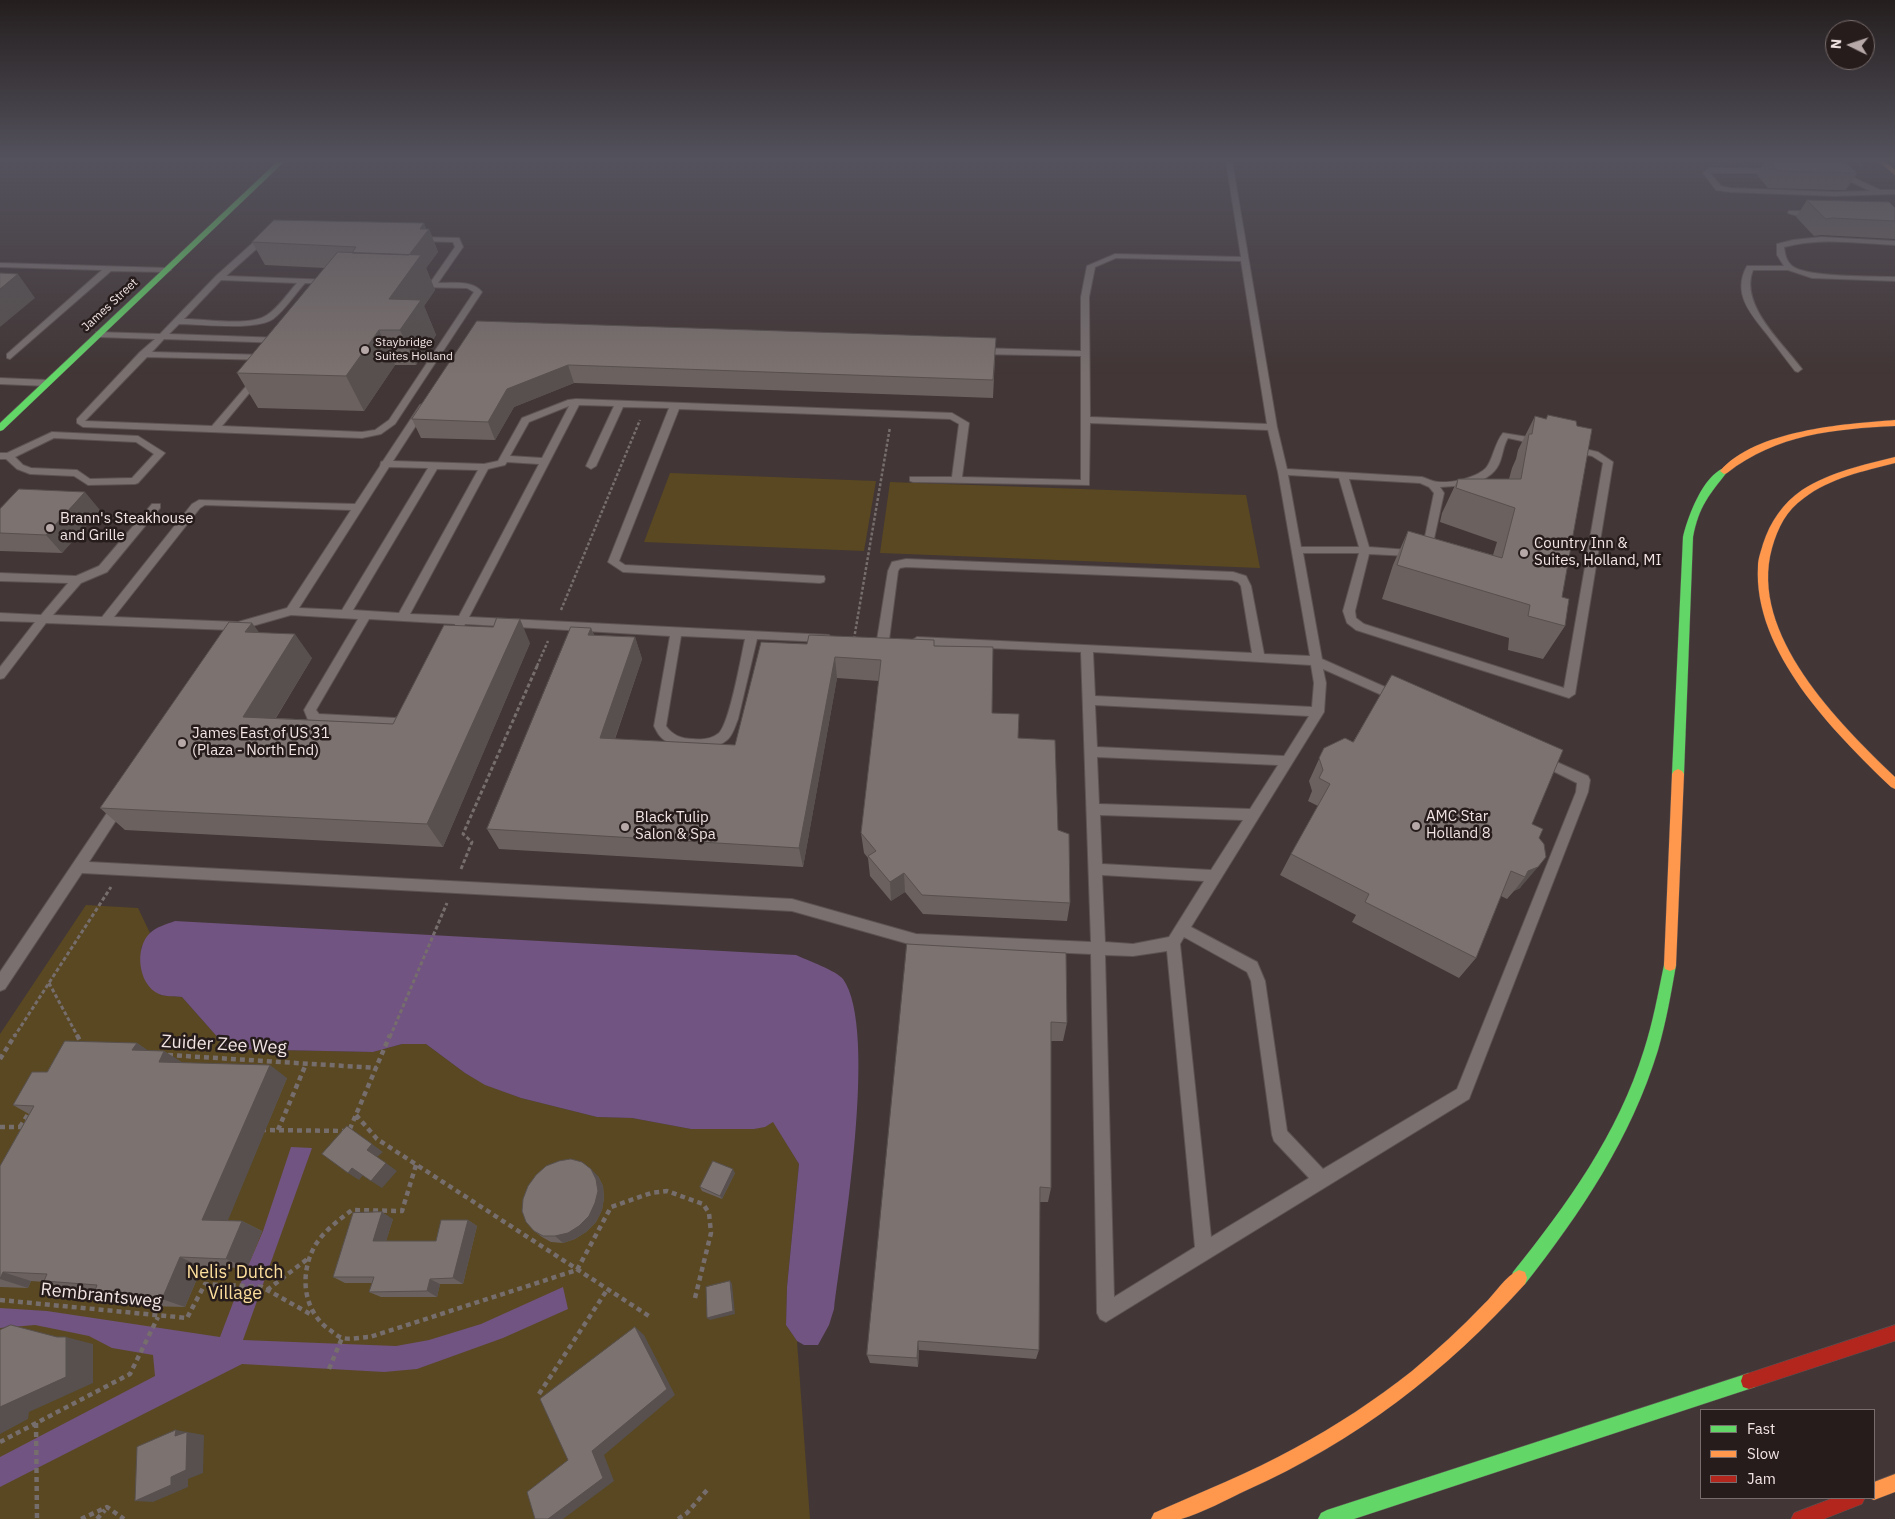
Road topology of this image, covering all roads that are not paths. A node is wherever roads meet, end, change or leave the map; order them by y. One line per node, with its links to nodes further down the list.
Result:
1 (207, 232): 10 (main road, James Street)
2 (1241, 232): 6 (lane)
3 (274, 235): 11 (lane)
4 (409, 238): 15 (lane)
5 (1895, 243): 9 (lane)
6 (1246, 260): 23 (lane); 34 (lane)
7 (0, 265): 8 (lane)
8 (109, 268): 10 (lane); 24 (lane)
9 (1789, 268): 12 (lane); 25 (lane)
10 (167, 270): 18 (main road, James Street)
11 (219, 278): 13 (lane); 17 (lane)
12 (1895, 279)
13 (303, 281): 16 (lane); 17 (lane)
14 (404, 284): 15 (lane)
15 (433, 285): 36 (lane)
16 (332, 290)
17 (176, 321): 19 (lane)
18 (99, 334): 19 (lane); 27 (main road, James Street)
19 (160, 337): 21 (lane); 22 (lane)
20 (967, 350): 23 (lane)
21 (278, 353)
22 (143, 354): 36 (lane); 36 (lane)
23 (1085, 354): 32 (lane)
24 (10, 356)
25 (1798, 369)
26 (0, 382): 27 (lane)
27 (47, 383): 35 (main road, James Street)
28 (427, 400): 41 (lane)
29 (576, 402): 30 (lane); 38 (lane); 40 (lane)
30 (620, 404): 31 (lane); 43 (lane)
31 (675, 406): 48 (lane); 55 (lane)
32 (1084, 420): 34 (lane); 48 (lane)
33 (1895, 423): 99 (main road)
34 (1272, 427): 45 (lane)
35 (0, 428)
36 (215, 429)
37 (4, 456): 37 (lane)
38 (505, 459): 40 (lane); 44 (lane)
39 (1895, 460): 82 (main road)
40 (544, 461): 63 (lane)
41 (384, 464): 42 (lane); 51 (lane)
42 (434, 466): 44 (lane); 58 (lane)
43 (591, 466)
44 (484, 467): 60 (lane)
45 (1283, 472): 46 (lane); 52 (lane)
46 (1343, 476): 49 (lane); 53 (lane)
47 (913, 479): 48 (lane)
48 (957, 480)
49 (1433, 485): 53 (lane); 53 (lane)
50 (156, 506): 56 (lane)
51 (358, 507): 57 (lane); 64 (lane)
52 (1297, 550): 53 (lane); 73 (lane)
53 (1365, 550)
54 (0, 577): 56 (lane)
55 (820, 579)
56 (76, 580): 62 (lane)
57 (291, 610): 58 (lane); 65 (lane)
58 (346, 613): 59 (lane)
59 (366, 614): 60 (lane); 77 (lane)
60 (403, 616): 63 (lane)
61 (0, 617): 62 (lane)
62 (44, 618): 64 (lane); 74 (lane)
63 (462, 619): 66 (lane); 68 (lane)
64 (106, 620): 65 (lane)
65 (238, 626): 70 (lane)
66 (676, 632): 67 (lane); 67 (lane)
67 (752, 635): 69 (lane)
68 (453, 636)
69 (836, 638)
70 (228, 642)
71 (1087, 648): 72 (lane); 72 (lane); 75 (lane)
72 (1259, 658): 73 (lane)
73 (1316, 661): 76 (lane); 78 (lane)
74 (0, 675)
75 (1089, 700): 78 (lane); 79 (lane)
76 (1415, 704)
77 (414, 712)
78 (1318, 712): 81 (lane)
79 (1091, 752): 81 (lane); 84 (lane)
80 (1531, 756): 93 (lane)
81 (1288, 761): 85 (lane)
82 (1895, 784)
83 (125, 798): 86 (lane)
84 (1093, 809): 85 (lane); 87 (lane)
85 (1254, 815): 88 (lane)
86 (79, 867): 91 (lane); 92 (lane)
87 (1095, 869): 88 (lane); 91 (lane)
88 (1216, 876): 89 (lane)
89 (1182, 929): 90 (lane); 93 (lane)
90 (1173, 943): 91 (lane); 94 (lane)
91 (1098, 948): 94 (lane)
92 (0, 984)
93 (1322, 1180): 94 (lane)
94 (1204, 1251)
95 (1895, 1333): 100 (main road)
96 (1895, 1482): 97 (main road)
97 (1875, 1491)
98 (1853, 1499): 101 (main road)
99 (1160, 1519)
100 (1327, 1519)
101 (1800, 1519)

